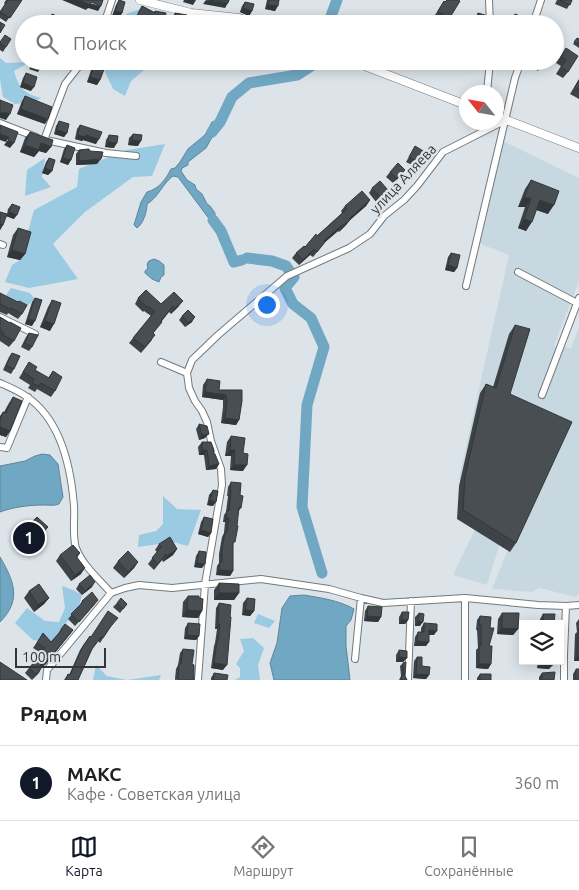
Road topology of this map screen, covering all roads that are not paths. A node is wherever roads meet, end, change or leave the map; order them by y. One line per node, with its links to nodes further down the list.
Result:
1 (112, 0): 5 (street)
2 (140, 0): 6 (street)
3 (489, 0): 7 (street)
4 (541, 0): 8 (street)
5 (107, 15)
6 (215, 15)
7 (490, 15)
8 (536, 15)
9 (76, 70): 17 (street)
10 (375, 70): 14 (street)
11 (489, 70): 13 (street)
12 (518, 70): 15 (street)
13 (488, 85)
14 (459, 102)
15 (506, 120): 18 (street); 21 (street); 26 (street, улица Аляева)
16 (0, 123): 17 (street)
17 (44, 140): 19 (street)
18 (579, 148)
19 (136, 156)
20 (518, 272): 22 (street)
21 (466, 286)
22 (578, 301): 28 (street)
23 (0, 317): 24 (street)
24 (35, 334)
25 (161, 362): 26 (street)
26 (187, 373): 31 (street)
27 (0, 383): 29 (street)
28 (542, 396)
29 (28, 397): 30 (street); 32 (street)
30 (0, 447)
31 (205, 584): 32 (street); 33 (street); 42 (street)
32 (111, 593): 39 (street)
33 (361, 598): 35 (street); 38 (street)
34 (465, 598): 35 (street); 37 (street); 44 (street)
35 (411, 602): 43 (street)
36 (579, 605): 37 (street)
37 (566, 606): 45 (street)
38 (354, 659)
39 (47, 670): 40 (street); 41 (street)
40 (40, 680)
41 (46, 680)
42 (198, 680)
43 (408, 680)
44 (465, 680)
45 (564, 680)

